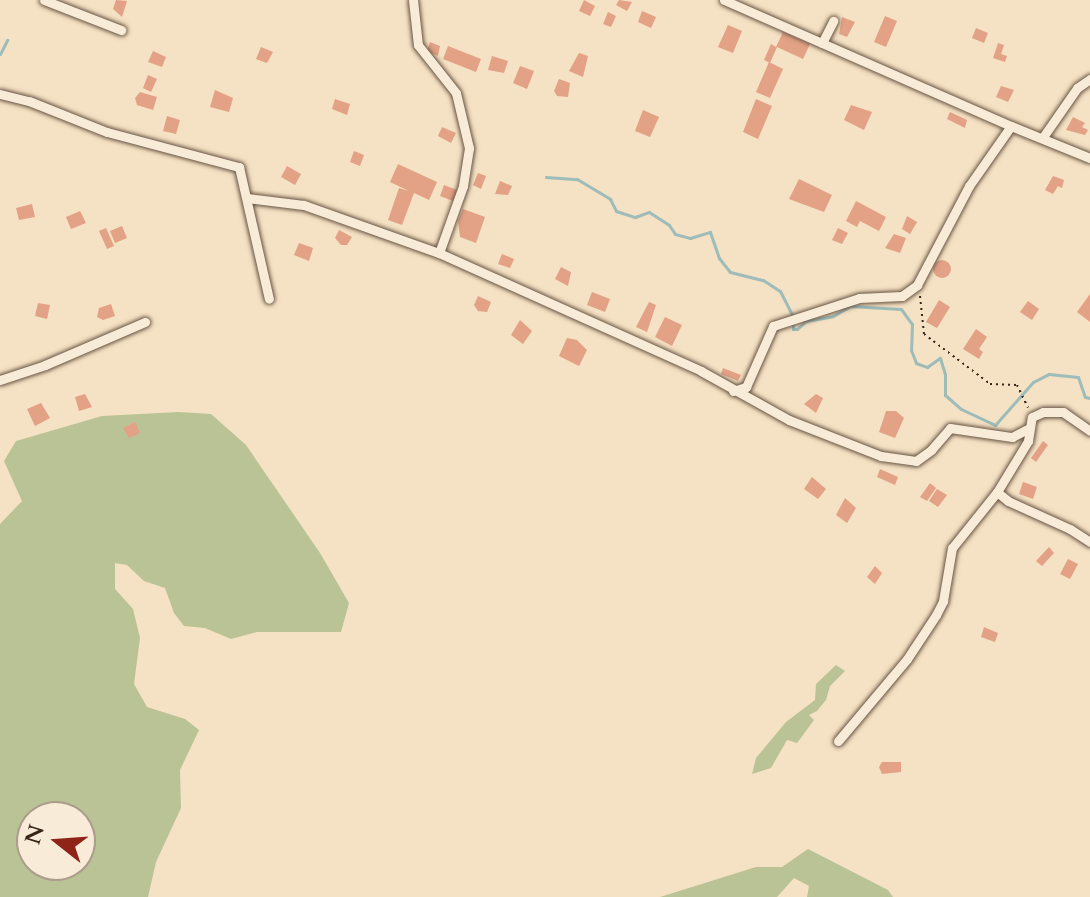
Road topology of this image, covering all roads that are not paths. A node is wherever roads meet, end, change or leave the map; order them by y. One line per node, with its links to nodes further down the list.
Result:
1 (44, 0): 5 (street)
2 (413, 0): 13 (street)
3 (724, 0): 6 (street)
4 (833, 21): 6 (street)
5 (121, 30)
6 (822, 43): 9 (street)
7 (1090, 79): 10 (street)
8 (0, 94): 12 (street)
9 (1011, 126): 10 (street); 17 (street)
10 (1043, 137): 11 (street)
11 (1090, 158)
12 (247, 198): 13 (street); 14 (street)
13 (439, 253): 17 (street)
14 (269, 299)
15 (145, 322): 16 (street)
16 (0, 380)
17 (733, 391): 18 (street)
18 (1028, 429): 19 (street); 20 (street)
19 (1090, 431)
20 (997, 492): 21 (street); 22 (street)
21 (1090, 542)
22 (838, 741)

